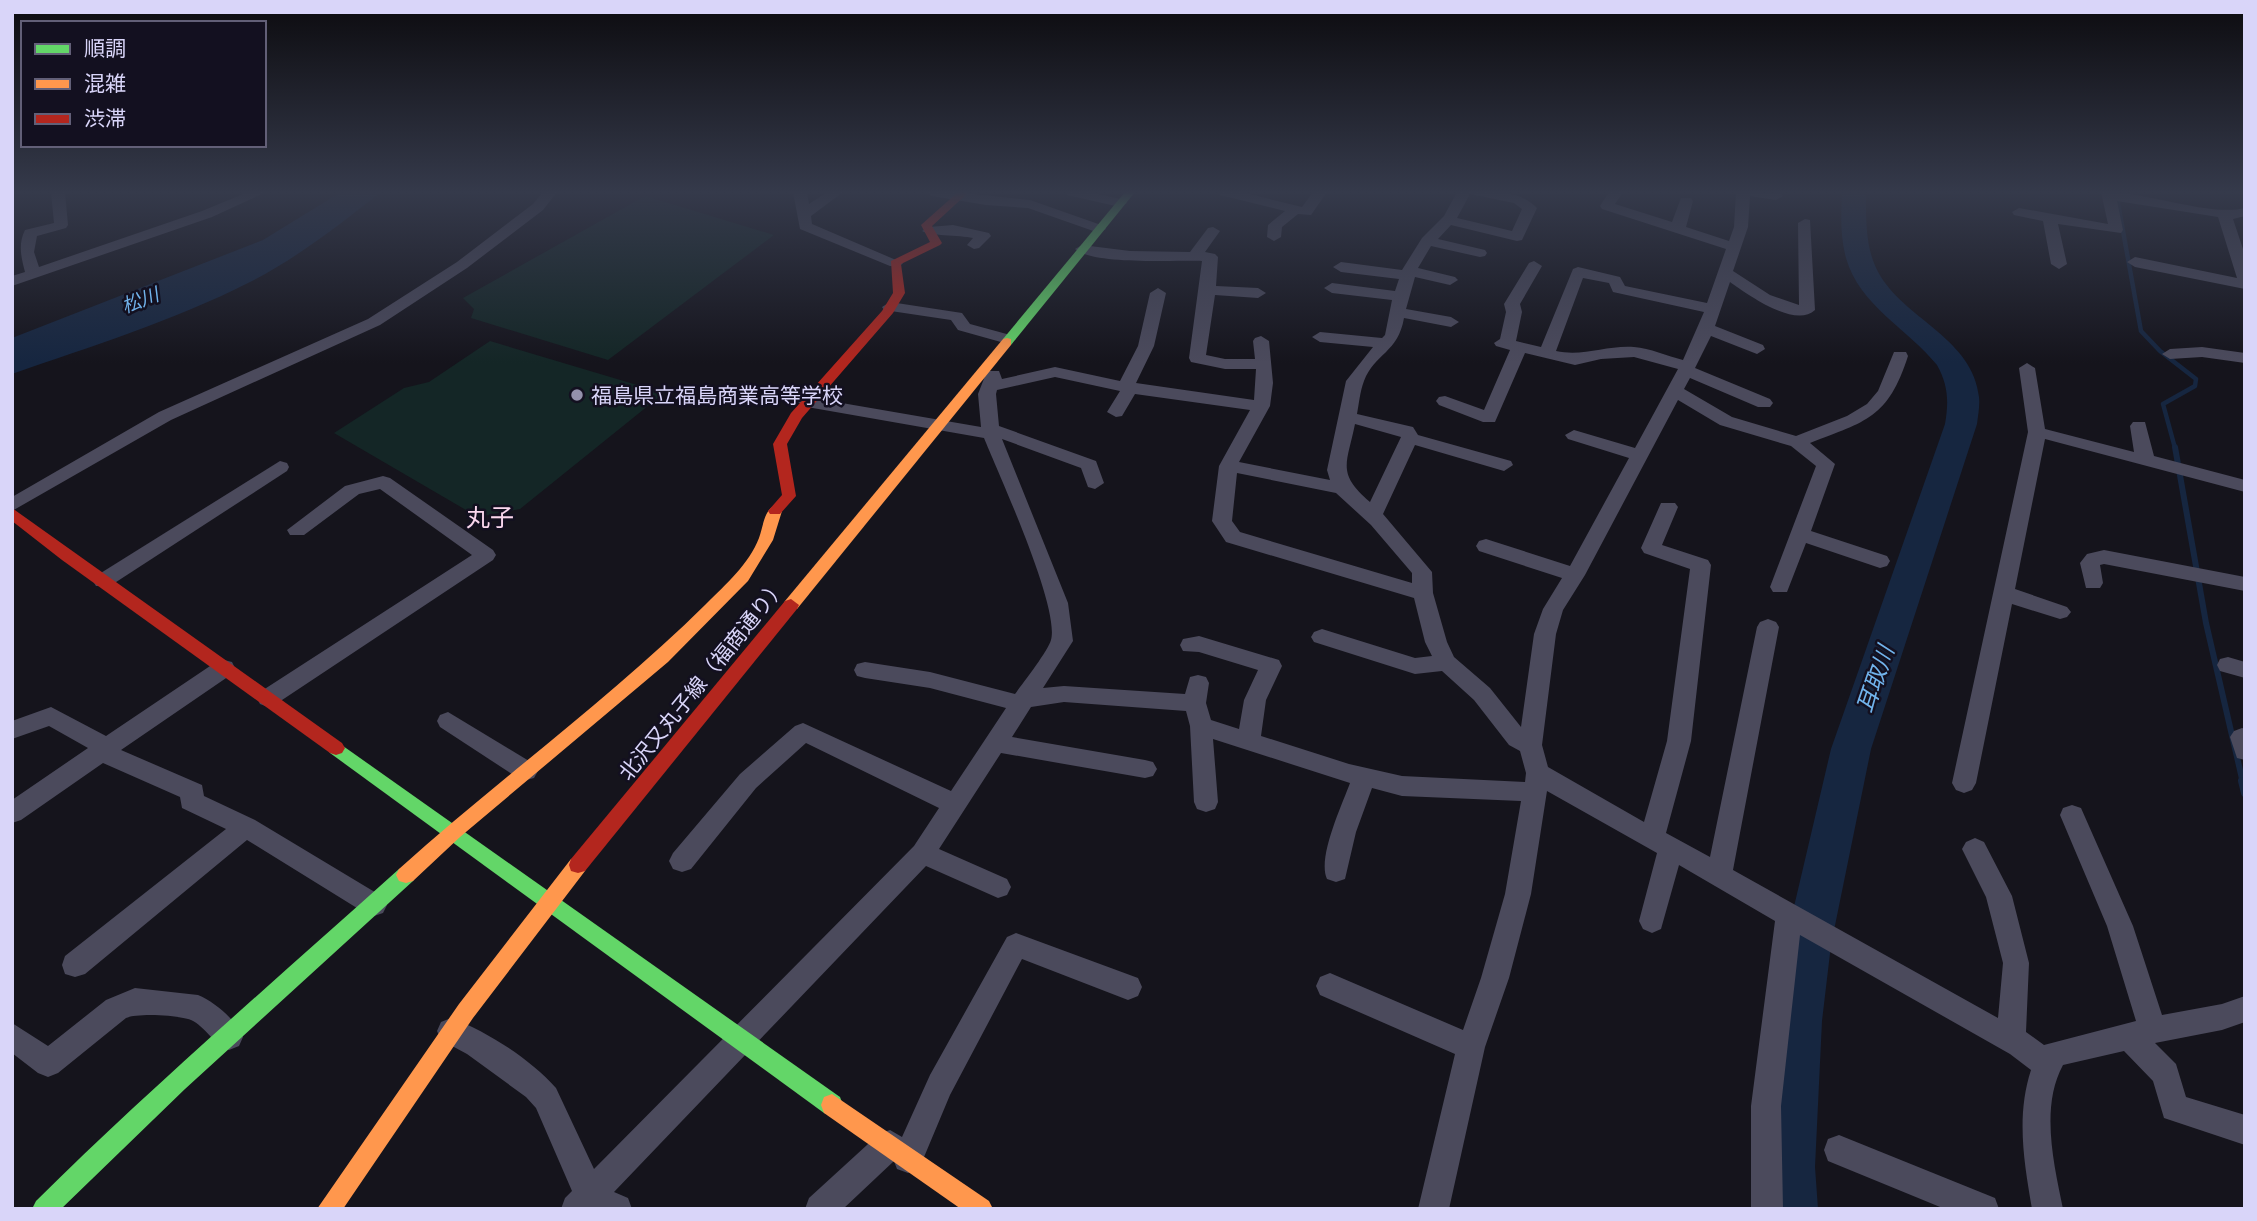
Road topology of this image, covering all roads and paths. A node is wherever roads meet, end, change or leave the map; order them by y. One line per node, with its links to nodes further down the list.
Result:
1 (105, 249): 23 (street)
2 (483, 249): 74 (street)
3 (858, 249): 17 (street)
4 (924, 249): 17 (street)
5 (1082, 249): 14 (street); 37 (street, 北沢又丸子線（福商通り）)
6 (1200, 249): 14 (street)
7 (1423, 249): 22 (street)
8 (1461, 249): 13 (street)
9 (1733, 249): 21 (street)
10 (1806, 249): 21 (street)
11 (2056, 249): 18 (street)
12 (20, 253): 23 (street)
13 (1480, 253)
14 (1195, 256): 28 (street)
15 (2134, 262): 26 (street)
16 (2242, 262): 26 (street)
17 (895, 263): 32 (street)
18 (2059, 264)
19 (1534, 266): 40 (street)
20 (1340, 267): 22 (street)
21 (1725, 272): 33 (street)
22 (1409, 273): 24 (street); 31 (street)
23 (33, 274): 25 (street)
24 (1450, 280)
25 (12, 281)
26 (2245, 281)
27 (1332, 288): 31 (street)
28 (1208, 290): 30 (street); 47 (street)
29 (1158, 293): 51 (street)
30 (1258, 293)
31 (1399, 304): 34 (street); 39 (street)
32 (890, 307): 37 (street); 54 (street)
33 (1713, 309): 35 (street); 42 (street)
34 (1451, 322)
35 (1706, 328): 41 (street); 48 (street)
36 (1320, 337): 39 (street)
37 (1008, 339): 46 (street, 北沢又丸子線（福商通り）)
38 (1261, 341): 47 (street)
39 (1387, 343): 58 (street)
40 (1510, 345): 42 (street); 53 (street)
41 (1758, 349)
42 (1547, 353): 48 (street)
43 (2170, 354): 45 (street)
44 (1900, 356): 65 (street)
45 (2245, 358)
46 (987, 364): 50 (street); 59 (street, 北沢又丸子線（福商通り）)
47 (1263, 364): 56 (street)
48 (1687, 368): 52 (street); 55 (street)
49 (2027, 368): 62 (street)
50 (992, 386): 51 (street); 61 (street)
51 (1128, 386): 56 (street); 57 (street)
52 (1675, 391): 65 (street); 66 (street)
53 (1445, 401)
54 (807, 402): 59 (street); 108 (street)
55 (1765, 403)
56 (1261, 406): 69 (street)
57 (1116, 412)
58 (1348, 417): 64 (street); 73 (street)
59 (937, 424): 61 (street); 125 (street, 北沢又丸子線（福商通り）)
60 (2139, 426): 67 (street)
61 (991, 431): 71 (street); 97 (street)
62 (2037, 432): 67 (street); 88 (street)
63 (1574, 435): 66 (street)
64 (1409, 438): 68 (street); 77 (street)
65 (1797, 442): 79 (street)
66 (1639, 455): 82 (street)
67 (2145, 460): 72 (street)
68 (1504, 465)
69 (1228, 466): 73 (street); 87 (street)
70 (280, 467): 83 (street)
71 (1095, 483)
72 (2245, 486)
73 (1342, 488): 77 (street)
74 (12, 505)
75 (1668, 507): 118 (street)
76 (12, 513): 83 (street)
77 (1373, 516): 87 (street)
78 (297, 530): 96 (street)
79 (1800, 534): 81 (street); 86 (street)
80 (1486, 546): 82 (street)
81 (1880, 561)
82 (1575, 575): 104 (street)
83 (103, 581): 94 (street)
84 (2093, 583): 85 (street)
85 (2245, 584)
86 (1780, 587)
87 (1423, 593): 93 (street)
88 (2003, 593): 89 (street); 111 (street)
89 (2060, 612)
90 (1768, 627): 123 (street)
91 (1322, 637): 93 (street)
92 (1191, 645): 102 (street)
93 (1446, 662): 104 (street)
94 (224, 668): 96 (street); 105 (street)
95 (865, 670): 97 (street)
96 (268, 698): 117 (street)
97 (1023, 702): 99 (street); 103 (street)
98 (448, 721): 108 (street)
99 (1200, 726): 102 (street); 112 (street)
100 (12, 730): 105 (street)
101 (2245, 738): 106 (street)
102 (1249, 741): 109 (street)
103 (996, 743): 107 (street); 113 (street)
104 (1530, 746): 110 (street)
105 (107, 748): 114 (street); 116 (street)
106 (2245, 751)
107 (1145, 769)
108 (526, 771): 117 (street)
109 (1364, 777): 110 (street); 122 (street)
110 (1536, 783): 118 (street); 139 (street)
111 (1964, 783)
112 (1206, 802)
113 (955, 804): 120 (street); 121 (street)
114 (12, 813)
115 (2072, 815): 134 (street)
116 (246, 827): 126 (street); 129 (street)
117 (453, 832): 125 (street); 126 (street)
118 (1662, 842): 123 (street); 128 (street)
119 (1975, 849): 137 (street)
120 (923, 853): 124 (street); 138 (street)
121 (682, 861)
122 (1336, 871)
123 (1719, 875): 127 (street)
124 (998, 887)
125 (549, 900): 133 (street, 北沢又丸子線（福商通り）); 138 (street)
126 (374, 905): 136 (street)
127 (1795, 920): 137 (street); 150 (street)
128 (1652, 921)
129 (75, 965)
130 (1330, 986): 139 (street)
131 (1128, 987): 143 (street)
132 (2245, 1009): 134 (street)
133 (451, 1031): 144 (street); 146 (street, 北沢又丸子線（福商通り）)
134 (2141, 1033): 140 (street); 141 (street)
135 (12, 1036): 136 (street)
136 (229, 1037): 145 (street)
137 (2011, 1039): 140 (street)
138 (741, 1042): 143 (street); 144 (street)
139 (1471, 1047): 149 (street)
140 (2046, 1064): 152 (street)
141 (2245, 1130)
142 (1839, 1150): 151 (street)
143 (899, 1152): 147 (street); 148 (street)
144 (595, 1203)
145 (44, 1209)
146 (329, 1209)
147 (821, 1209)
148 (981, 1209)
149 (1433, 1209)
150 (1768, 1209)
151 (1984, 1209)
152 (2048, 1209)

